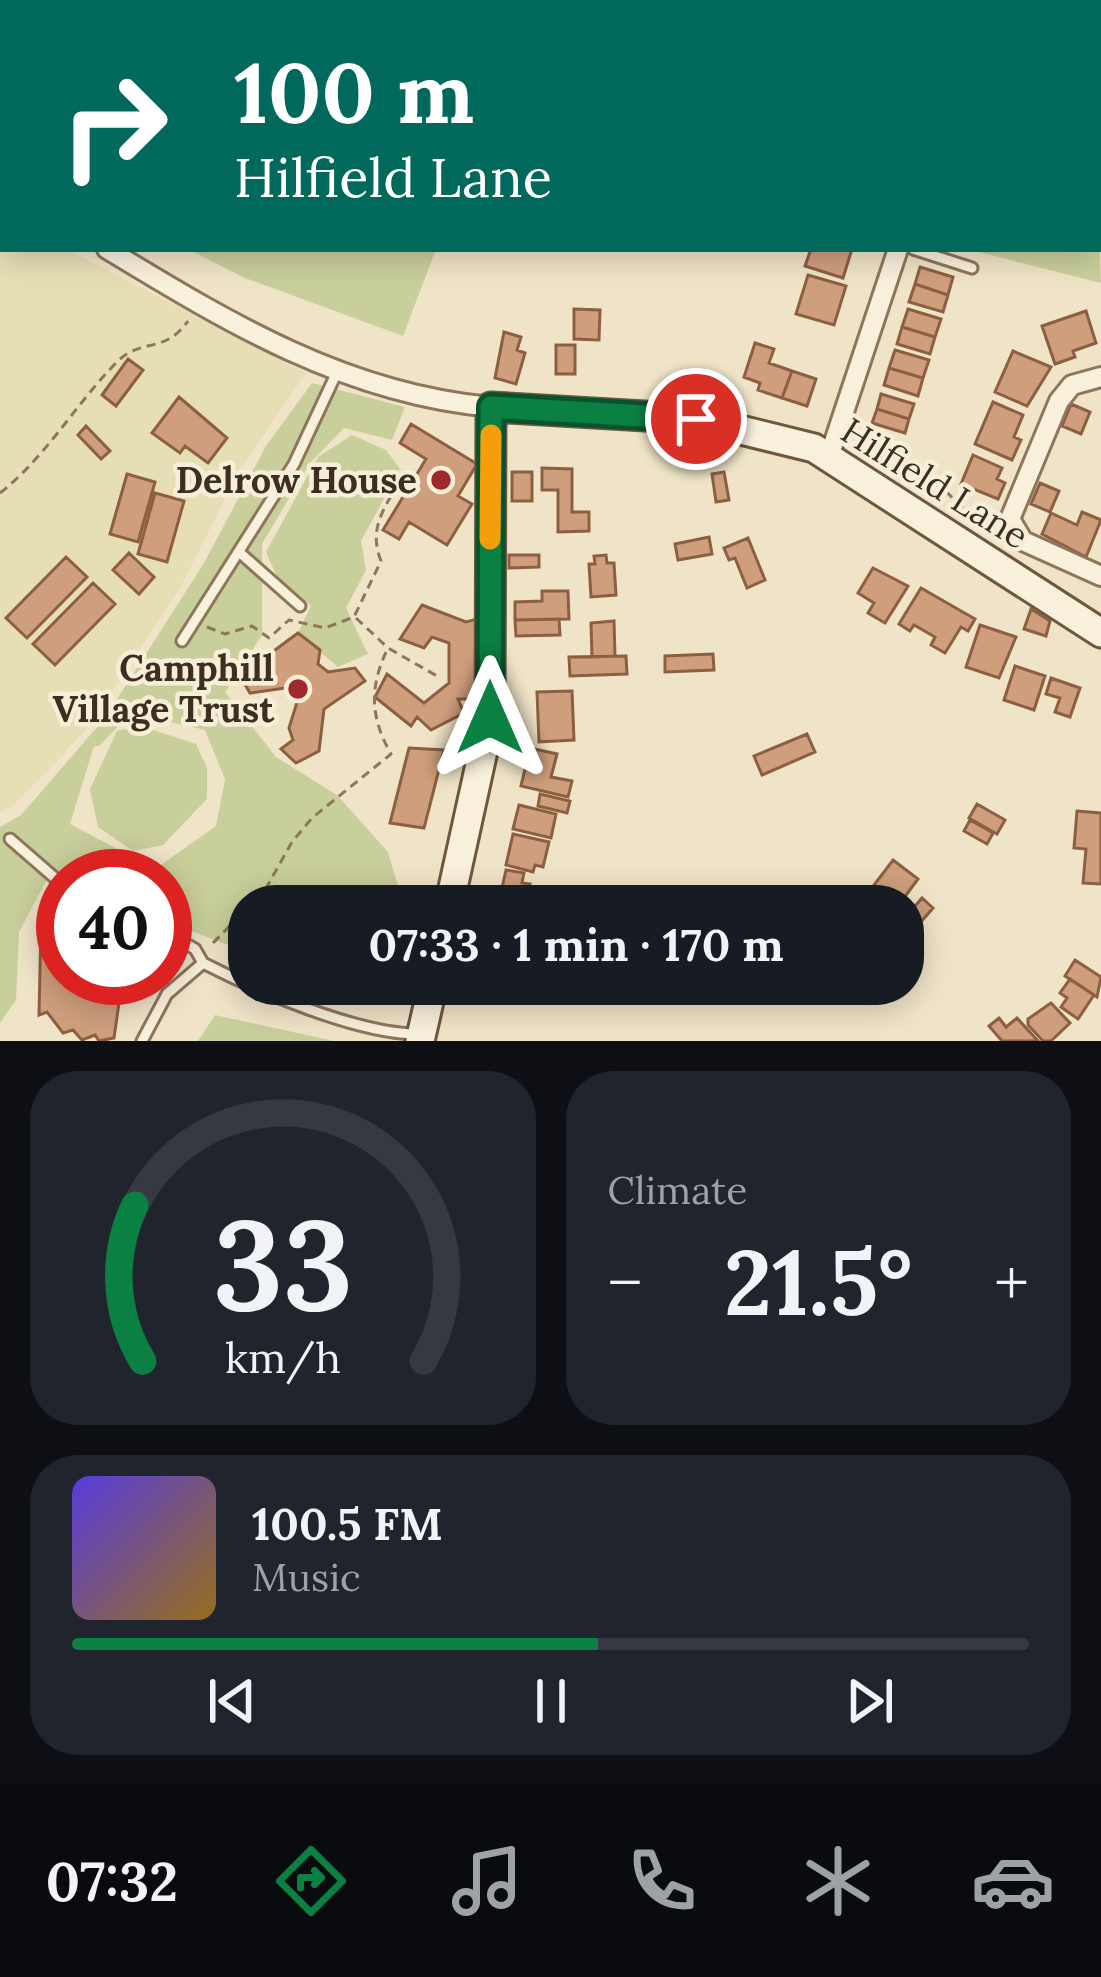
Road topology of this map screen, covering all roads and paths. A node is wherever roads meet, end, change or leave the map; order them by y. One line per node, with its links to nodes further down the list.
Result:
1 (112, 252): 5 (street, Hilfield Lane)
2 (897, 252): 9 (street)
3 (922, 252): 4 (lane)
4 (972, 268)
5 (198, 304): 6 (street, Hilfield Lane); 12 (path)
6 (337, 372): 8 (street, Hilfield Lane); 14 (lane)
7 (1101, 376): 15 (street)
8 (491, 407): 10 (street, Hilfield Lane); 25 (street)
9 (841, 426): 10 (street); 13 (path)
10 (829, 458): 19 (street, Hilfield Lane)
11 (401, 479): 18 (path)
12 (0, 494)
13 (999, 538)
14 (239, 552): 16 (lane); 17 (lane)
15 (1101, 576)
16 (300, 606)
17 (198, 616): 18 (path); 20 (lane)
18 (355, 617): 21 (path)
19 (1101, 633)
20 (182, 641)
21 (388, 648): 22 (path); 27 (path)
22 (437, 676)
23 (10, 838): 24 (lane)
24 (36, 861)
25 (454, 885)
26 (192, 948): 27 (lane)
27 (203, 964): 29 (lane); 30 (lane)
28 (428, 1005): 29 (street)
29 (421, 1038)
30 (142, 1041)

